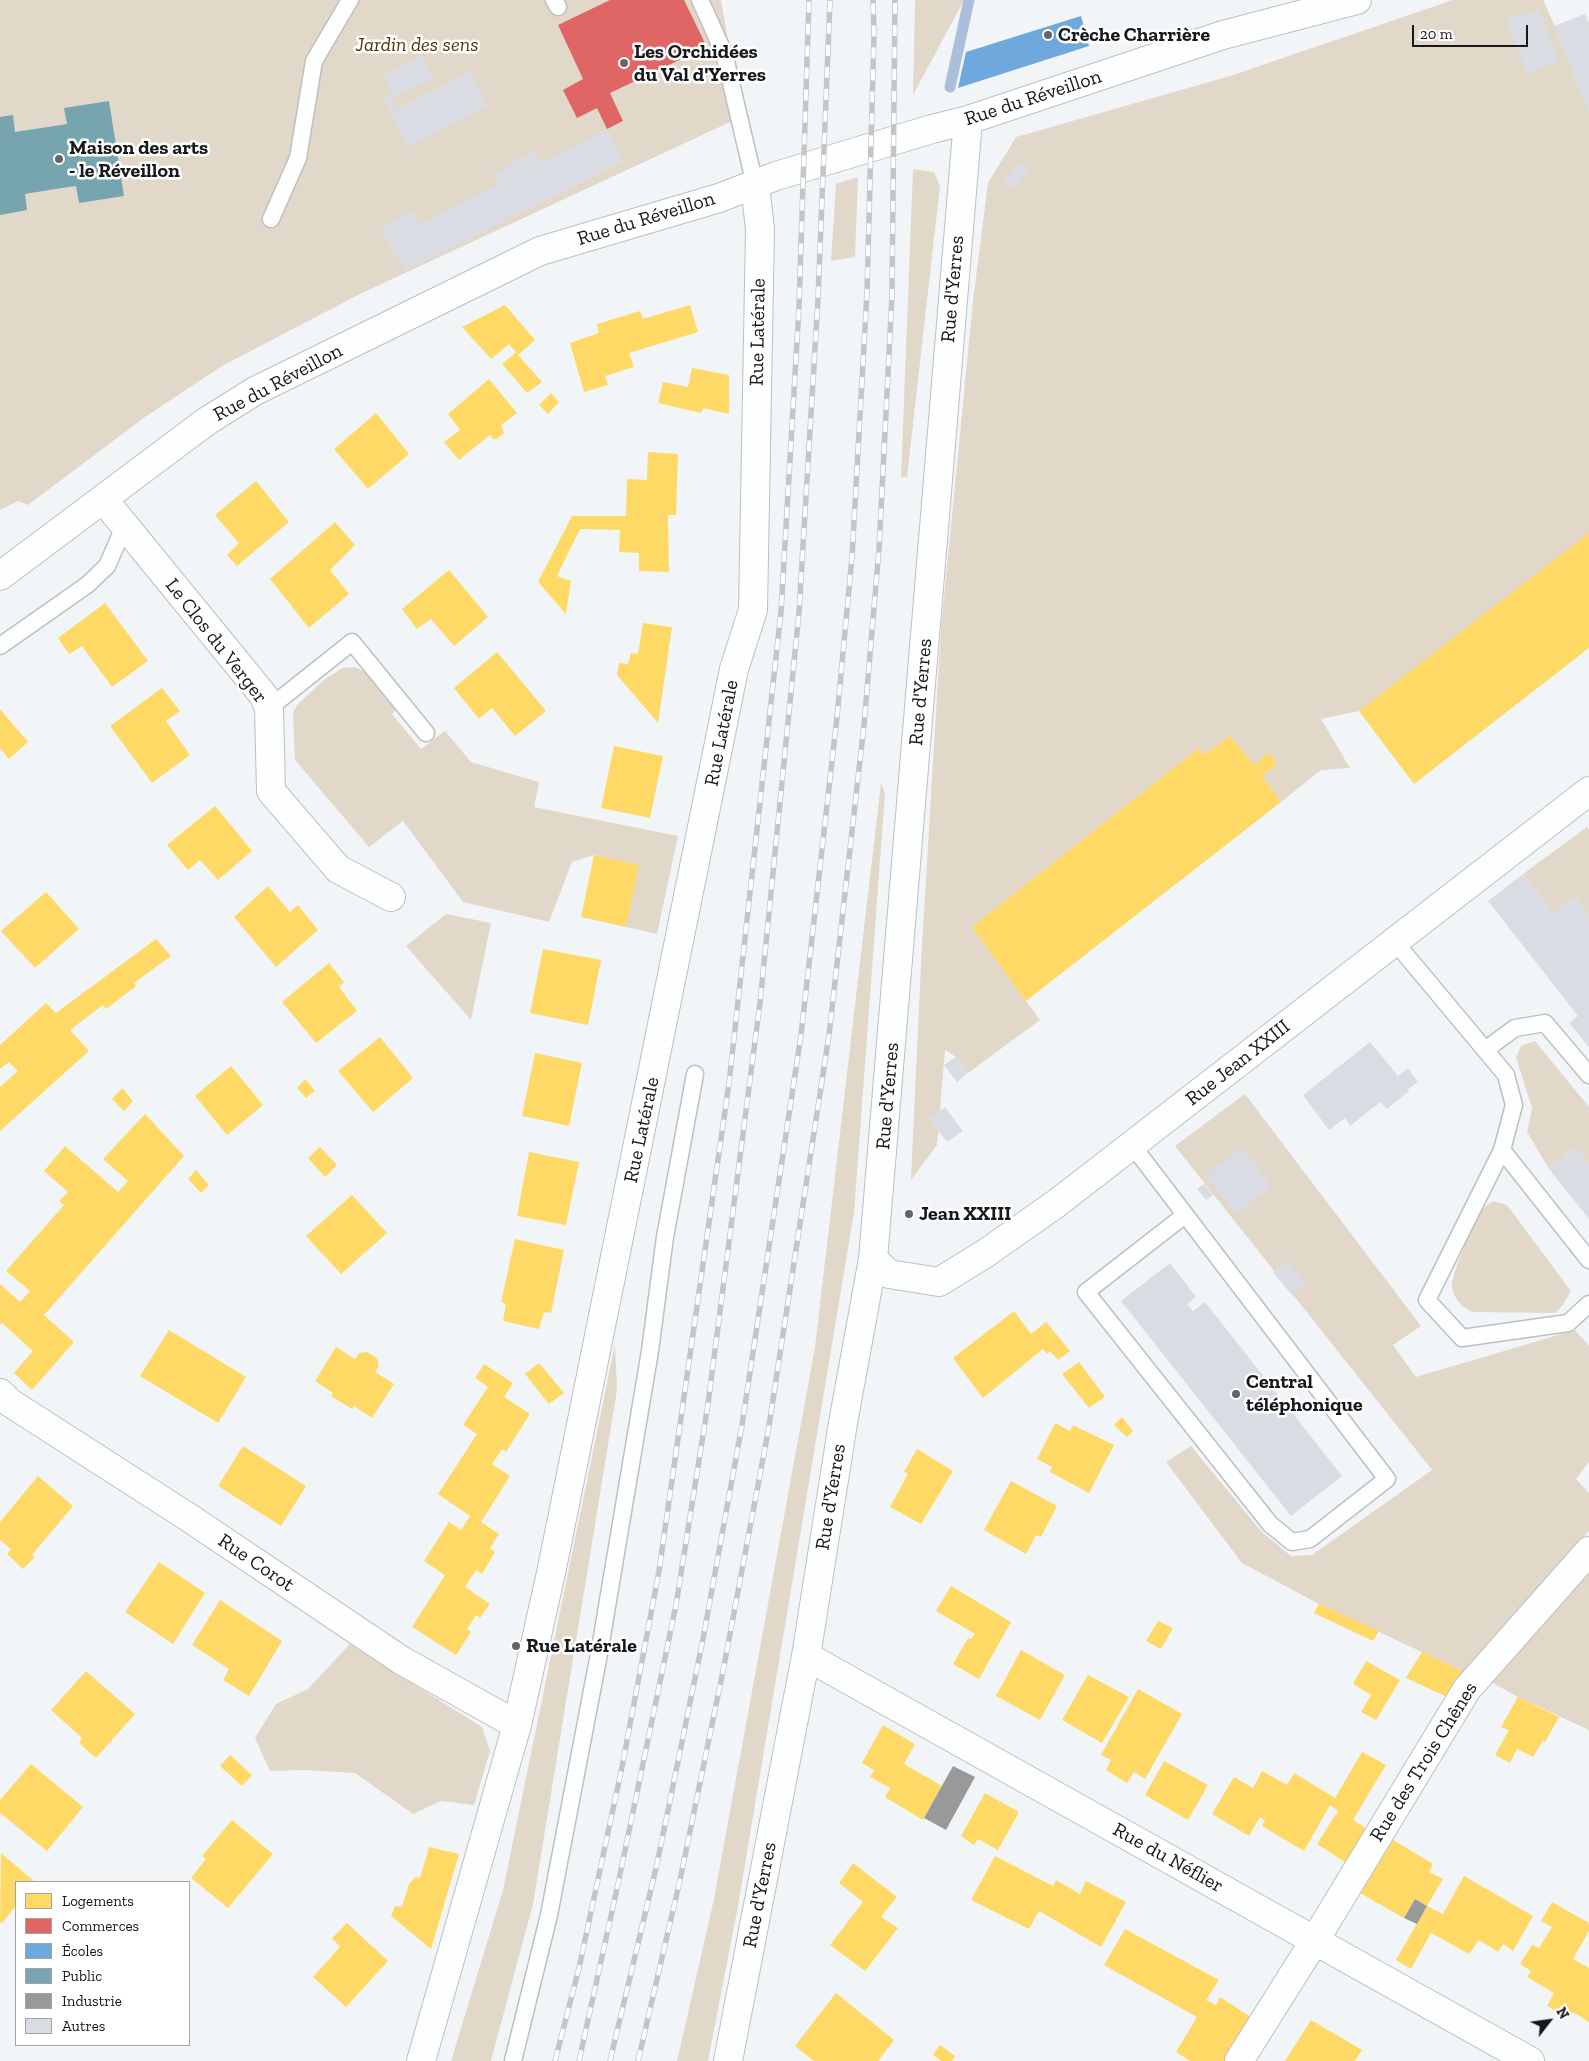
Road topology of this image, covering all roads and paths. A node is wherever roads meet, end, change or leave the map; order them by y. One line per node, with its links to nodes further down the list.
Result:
1 (350, 0): 6 (lane)
2 (700, 0): 5 (lane)
3 (1357, 0): 4 (street, Rue du Réveillon)
4 (968, 120): 5 (street, Rue du Réveillon); 22 (street, Rue d'Yerres)
5 (755, 185): 7 (street, Rue du Réveillon); 28 (street, Rue Latérale)
6 (271, 219)
7 (103, 499): 8 (street, Le Clos du Verger); 9 (street, Rue du Réveillon)
8 (124, 527): 10 (lane); 11 (street, Le Clos du Verger)
9 (0, 576)
10 (0, 646)
11 (269, 708): 12 (lane); 14 (street, Le Clos du Verger)
12 (426, 733)
13 (1588, 793): 15 (street, Rue Jean XXIII)
14 (391, 897)
15 (1395, 942): 16 (lane); 19 (street, Rue Jean XXIII)
16 (1485, 1050): 18 (lane); 20 (lane)
17 (695, 1074): 31 (lane)
18 (1589, 1075)
19 (1132, 1145): 21 (lane); 22 (street, Rue Jean XXIII)
20 (1502, 1150): 23 (lane); 24 (lane)
21 (1185, 1215): 21 (lane)
22 (874, 1259): 27 (street, Rue d'Yerres)
23 (1589, 1260)
24 (1589, 1304)
25 (0, 1394): 28 (street, Rue Corot)
26 (1589, 1551): 29 (street, Rue des Trois Chênes)
27 (806, 1656): 29 (street, Rue du Néflier); 32 (street, Rue d'Yerres)
28 (517, 1725): 30 (street, Rue Latérale)
29 (1315, 1940): 33 (street, Rue des Trois Chênes); 34 (street, Rue du Néflier)
30 (421, 2061)
31 (513, 2061)
32 (728, 2061)
33 (1239, 2061)
34 (1530, 2061)

